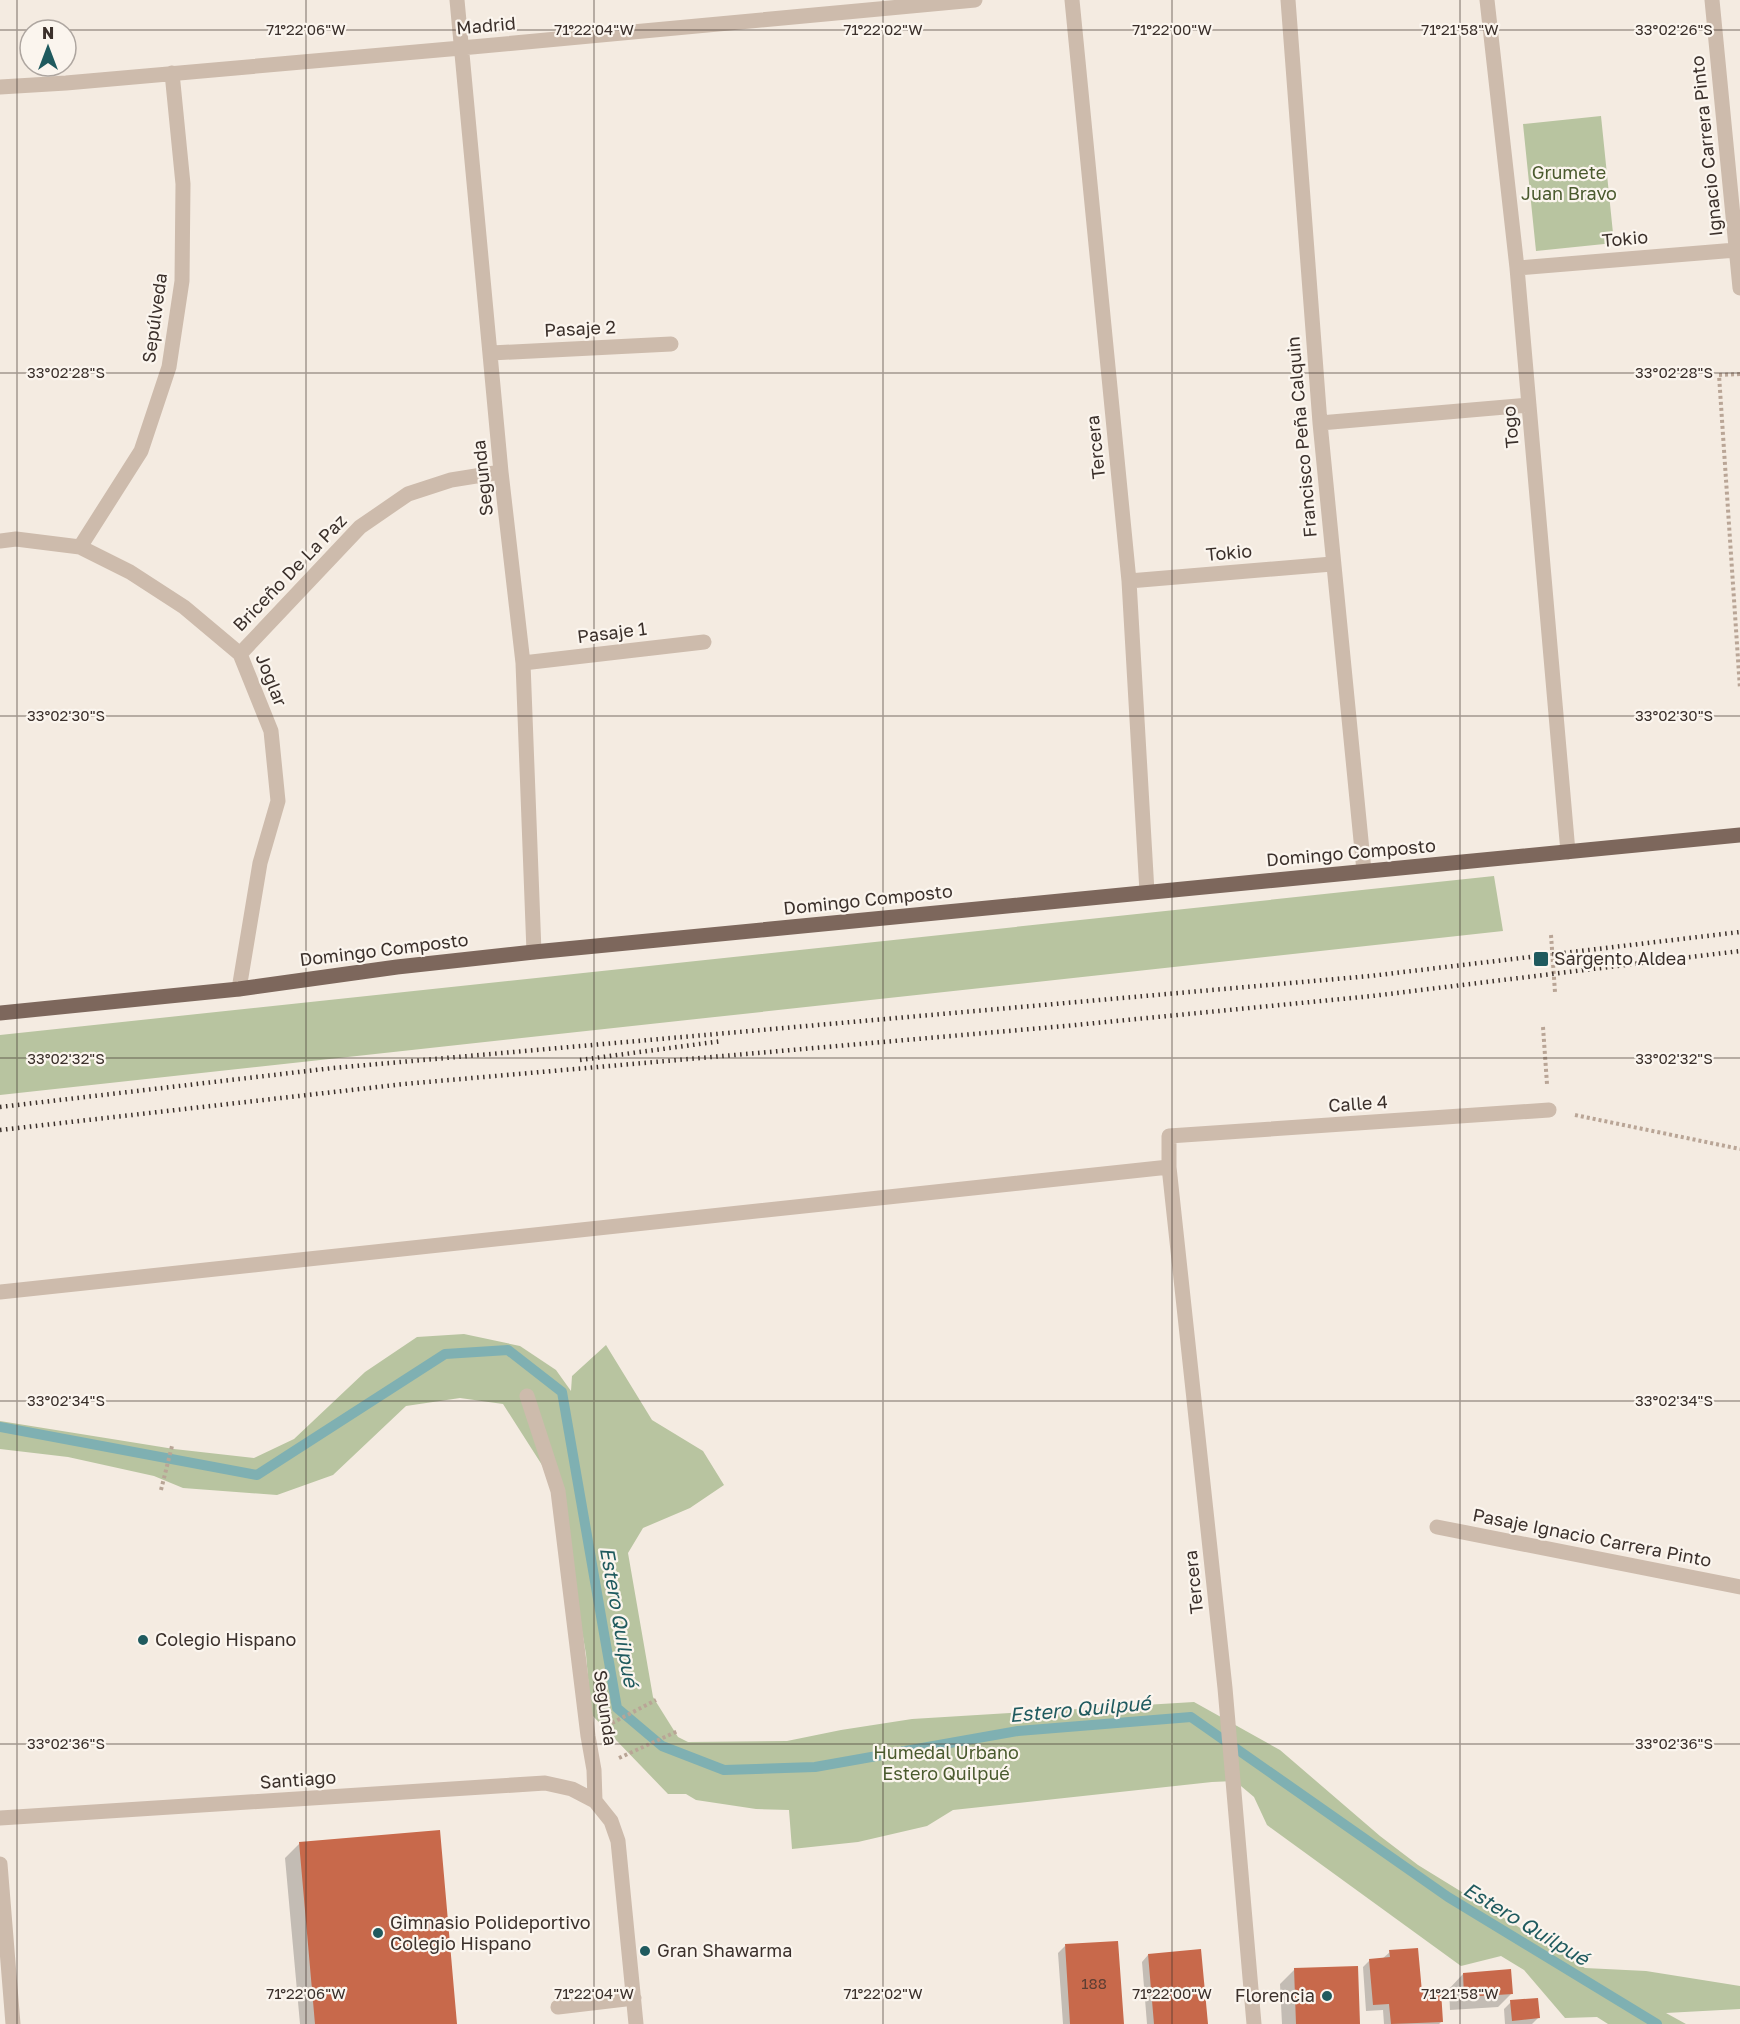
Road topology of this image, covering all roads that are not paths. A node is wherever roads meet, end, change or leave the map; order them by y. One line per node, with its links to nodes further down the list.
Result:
1 (457, 0): 7 (street, Segunda)
2 (975, 0): 7 (street, Madrid)
3 (1072, 0): 21 (street, Tercera)
4 (1288, 0): 16 (street, Francisco Peña Calquin)
5 (1487, 0): 11 (street, Togo)
6 (1712, 0): 10 (street, Ignacio Carrera Pinto)
7 (461, 48): 8 (street, Madrid); 14 (street, Segunda)
8 (172, 73): 9 (street, Madrid); 19 (street, Sepúlveda)
9 (0, 87)
10 (1736, 249): 11 (street, Tokio); 12 (street, Ignacio Carrera Pinto)
11 (1517, 268): 15 (street, Togo)
12 (1740, 288)
13 (671, 344): 14 (street, Pasaje 2)
14 (491, 352): 17 (street, Segunda)
15 (1528, 405): 16 (street); 26 (street, Togo)
16 (1320, 423): 20 (street, Francisco Peña Calquin)
17 (501, 472): 23 (street, Briceño De La Paz); 24 (street, Segunda)
18 (0, 540): 19 (street, Joglar)
19 (80, 547): 23 (street, Joglar)
20 (1332, 564): 21 (street, Tokio); 27 (street, Francisco Peña Calquin)
21 (1129, 581): 28 (street, Tercera)
22 (704, 642): 24 (street, Pasaje 1)
23 (240, 654): 30 (street, Joglar)
24 (523, 663): 29 (street, Segunda)
25 (1740, 835): 26 (main road, Domingo Composto)
26 (1568, 852): 27 (main road, Domingo Composto)
27 (1364, 871): 28 (main road, Domingo Composto)
28 (1147, 892): 29 (main road, Domingo Composto)
29 (534, 952): 30 (main road, Domingo Composto)
30 (239, 989): 31 (main road, Domingo Composto)
31 (0, 1013)
32 (1549, 1110): 33 (street, Calle 4)
33 (1170, 1136): 34 (street, Tercera)
34 (1170, 1167): 35 (street); 46 (street, Tercera)
35 (0, 1292)
36 (527, 1396): 39 (street, Segunda)
37 (1437, 1527): 38 (street, Pasaje Ignacio Carrera Pinto)
38 (1740, 1587)
39 (595, 1801): 40 (street, Santiago); 42 (street)
40 (0, 1818)
41 (0, 1864): 44 (street)
42 (634, 1998): 43 (street); 45 (street)
43 (558, 2007)
44 (14, 2024)
45 (636, 2024)
46 (1254, 2024)

